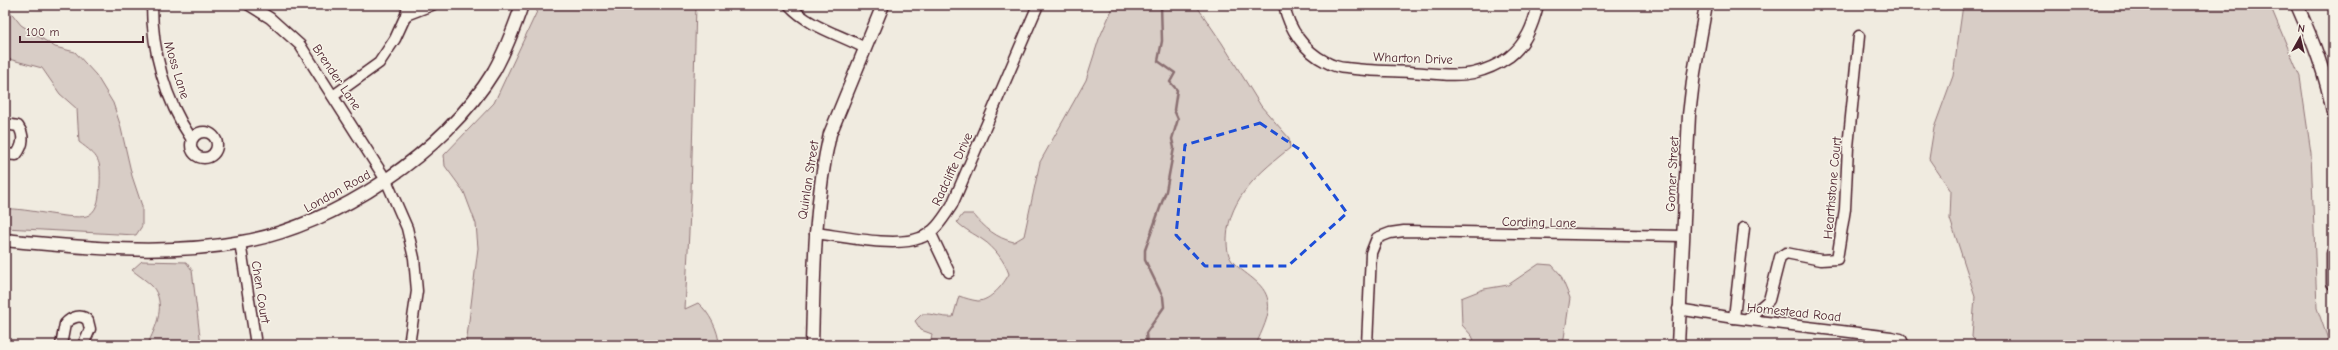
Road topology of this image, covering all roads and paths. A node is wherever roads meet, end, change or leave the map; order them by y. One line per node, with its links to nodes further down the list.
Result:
1 (152, 5): 18 (street, Moss Lane)
2 (249, 5): 15 (street, Brender Lane)
3 (432, 5): 12 (street)
4 (522, 5): 20 (street, London Road)
5 (789, 5): 14 (street)
6 (883, 5): 14 (street, Quinlan Street)
7 (1038, 5): 22 (street, Radcliffe Drive)
8 (1284, 5): 9 (street, Wharton Drive)
9 (1538, 5)
10 (1706, 5): 24 (street, Gomer Street)
11 (2301, 7): 16 (street)
12 (407, 10): 15 (street)
13 (1859, 36): 32 (street, Hearthstone Court)
14 (865, 48): 23 (street, Quinlan Street)
15 (334, 96): 20 (street, Brender Lane)
16 (2333, 113)
17 (5, 124): 19 (street)
18 (191, 138)
19 (5, 154)
20 (386, 180): 26 (street, London Road); 36 (street, Brender Lane)
21 (1744, 228): 31 (street)
22 (930, 232): 23 (street, Radcliffe Drive); 28 (street)
23 (815, 233): 37 (street, Quinlan Street)
24 (1682, 236): 30 (street, Gomer Street); 38 (street, Cording Lane)
25 (5, 240): 26 (street, London Road)
26 (240, 242): 35 (street, Chen Court)
27 (2333, 253): 29 (street)
28 (949, 272)
29 (2333, 283)
30 (1678, 309): 31 (street, Homestead Road); 39 (street, Gomer Street)
31 (1734, 318): 32 (street, Homestead Road)
32 (1747, 319): 40 (street, Homestead Road)
33 (61, 345): 34 (street)
34 (83, 345)
35 (256, 345)
36 (409, 345)
37 (812, 345)
38 (1367, 345)
39 (1678, 345)
40 (1904, 345)

